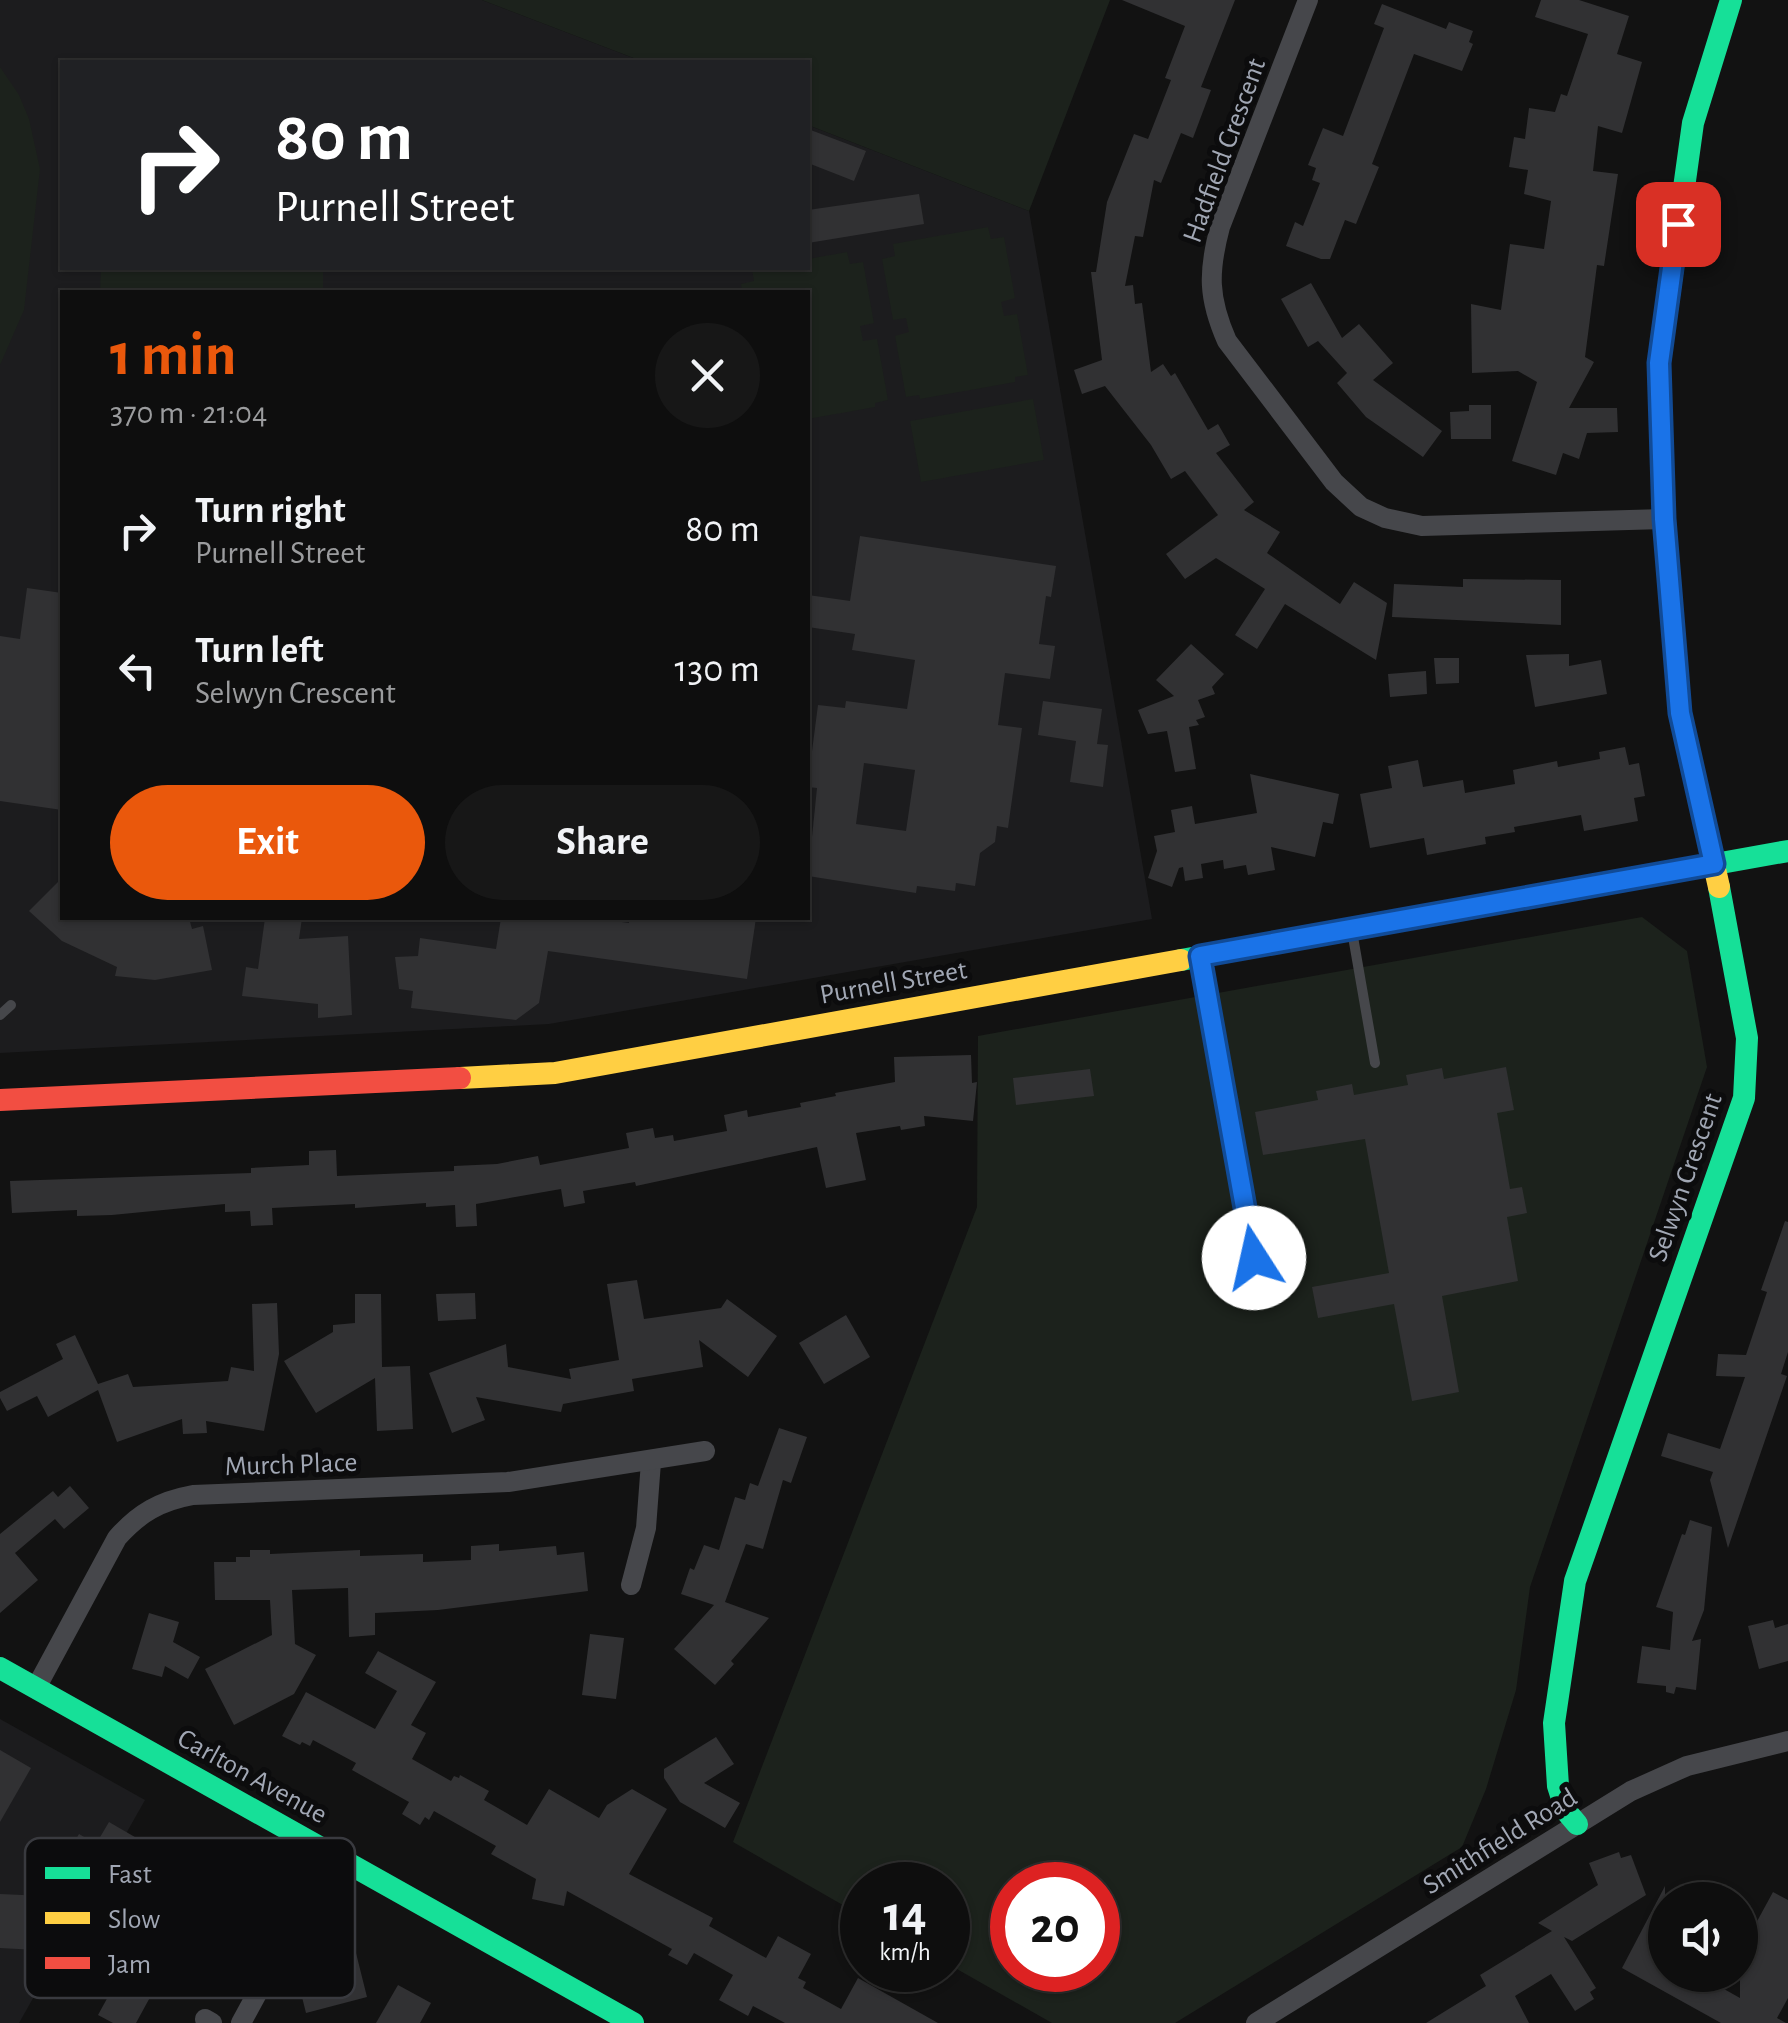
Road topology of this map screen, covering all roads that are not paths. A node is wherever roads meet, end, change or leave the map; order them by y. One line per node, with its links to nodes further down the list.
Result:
1 (1308, 0): 3 (street, Hadfield Crescent)
2 (1731, 0): 3 (main road, Selwyn Crescent)
3 (1664, 519): 5 (main road, Selwyn Crescent)
4 (1788, 851): 5 (main road, Purnell Street)
5 (1714, 864): 6 (main road, Purnell Street); 19 (main road, Selwyn Crescent)
6 (1352, 930): 7 (main road, Purnell Street); 10 (lane)
7 (1200, 956): 11 (main road, Purnell Street); 12 (lane)
8 (10, 1005): 9 (lane)
9 (0, 1015)
10 (1375, 1062)
11 (0, 1100)
12 (1254, 1258)
13 (706, 1451): 14 (street, Murch Place)
14 (650, 1462): 15 (street); 17 (street, Murch Place)
15 (631, 1585)
16 (0, 1668): 17 (main road, Carlton Avenue)
17 (36, 1688): 20 (main road, Carlton Avenue)
18 (1788, 1741): 19 (street, Smithfield Road)
19 (1577, 1824): 25 (street, Smithfield Road)
20 (304, 1838)
21 (355, 1866): 24 (main road, Carlton Avenue)
22 (255, 1998): 23 (street)
23 (241, 2023)
24 (633, 2023)
25 (1256, 2023)

